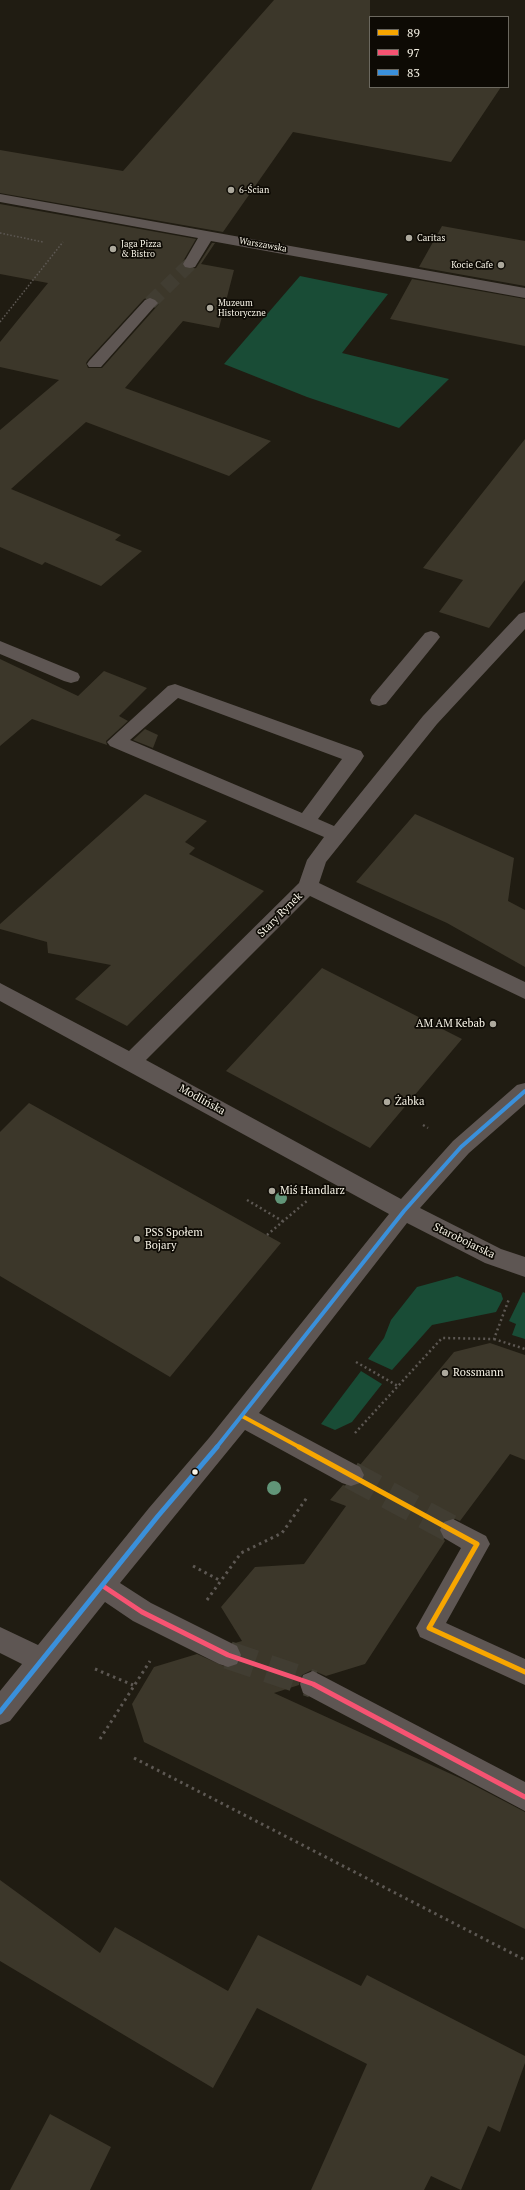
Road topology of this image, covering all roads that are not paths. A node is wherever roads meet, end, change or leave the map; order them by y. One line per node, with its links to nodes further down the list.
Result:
1 (0, 198): 2 (street, Warszawska)
2 (207, 235): 3 (street); 4 (street, Warszawska)
3 (190, 264)
4 (525, 293)
5 (150, 303): 6 (street)
6 (95, 364)
7 (525, 618): 13 (street)
8 (431, 637): 11 (street)
9 (0, 647): 10 (street)
10 (71, 677)
11 (379, 700)
12 (306, 822): 12 (street); 13 (street)
13 (337, 835): 14 (street)
14 (308, 886): 16 (street, Stary Rynek); 17 (street, Stary Rynek)
15 (0, 991): 17 (street, Modlińska)
16 (525, 991)
17 (132, 1061): 19 (street, Modlińska)
18 (525, 1092): 19 (street)
19 (404, 1211): 20 (street, Starobojarska); 21 (street)
20 (525, 1267)
21 (242, 1416): 22 (street); 24 (street)
22 (341, 1469)
23 (453, 1530): 28 (street)
24 (103, 1586): 26 (street); 27 (street)
25 (0, 1639): 27 (street)
26 (228, 1655)
27 (42, 1661): 30 (street)
28 (525, 1672)
29 (313, 1684): 31 (street)
30 (0, 1712)
31 (525, 1797)

